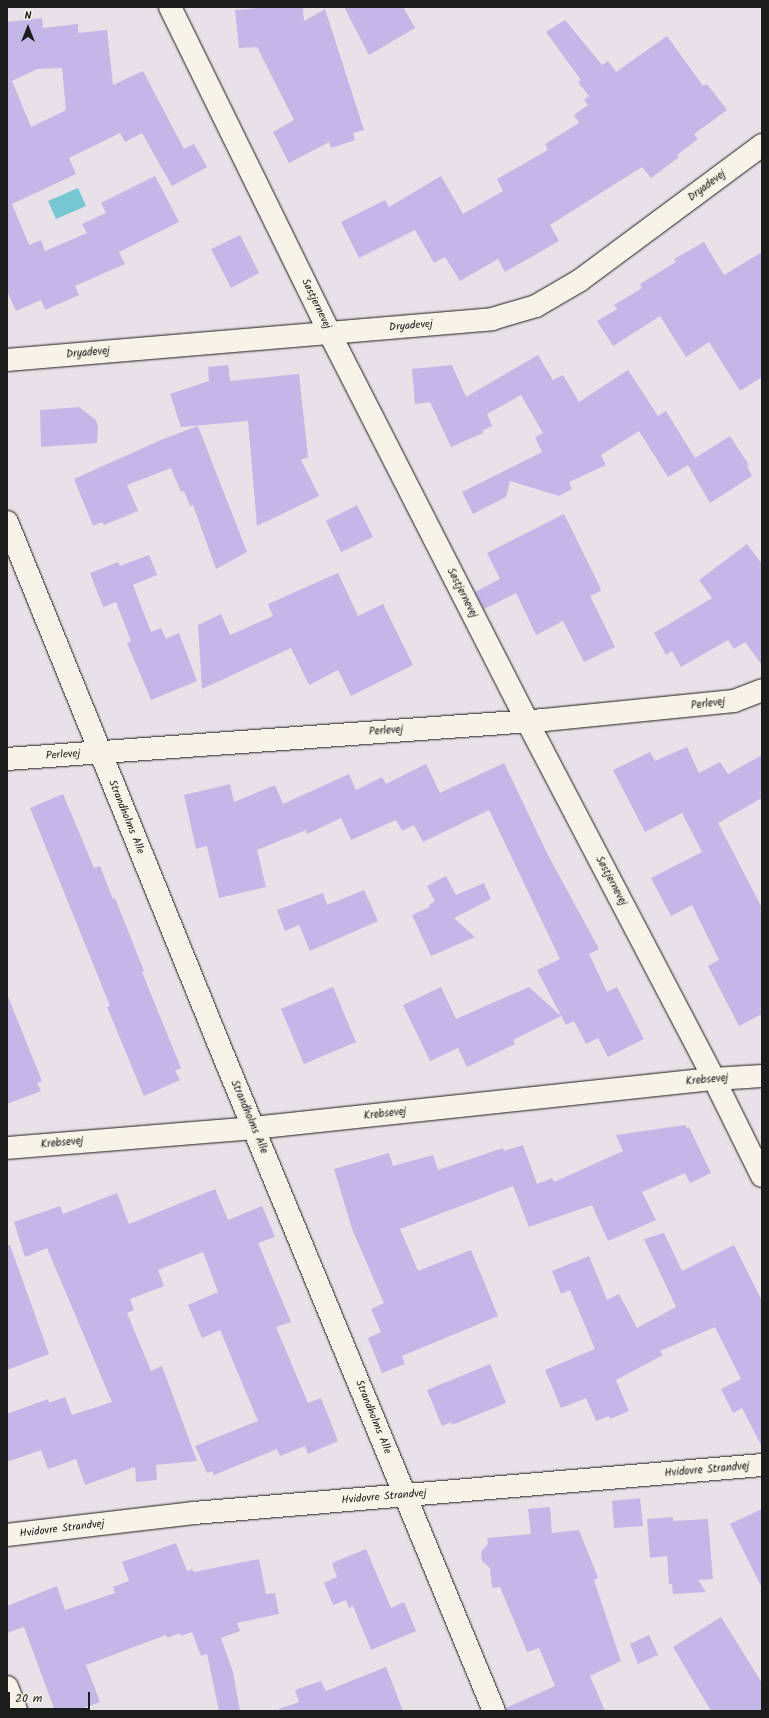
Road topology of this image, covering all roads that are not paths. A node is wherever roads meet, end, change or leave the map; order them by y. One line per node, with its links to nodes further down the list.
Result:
1 (170, 7): 3 (street, Søstjernevej)
2 (762, 145): 3 (street, Dryadevej)
3 (330, 334): 4 (street, Dryadevej); 7 (street, Søstjernevej)
4 (7, 360)
5 (7, 522): 8 (street, Strandholms Alle)
6 (762, 690): 7 (street, Perlevej)
7 (527, 721): 8 (street, Perlevej); 11 (street, Søstjernevej)
8 (100, 752): 9 (street, Perlevej); 12 (street, Strandholms Alle)
9 (7, 759)
10 (762, 1076): 11 (street, Krebsevej)
11 (714, 1079): 12 (street, Krebsevej); 14 (street, Søstjernevej)
12 (253, 1128): 13 (street, Krebsevej); 16 (street, Strandholms Alle)
13 (7, 1148)
14 (762, 1176)
15 (762, 1465): 16 (street, Hvidovre Strandvej)
16 (405, 1495): 17 (street, Hvidovre Strandvej); 20 (street, Strandholms Alle)
17 (7, 1535)
18 (7, 1687): 19 (street)
19 (16, 1711)
20 (494, 1711)

